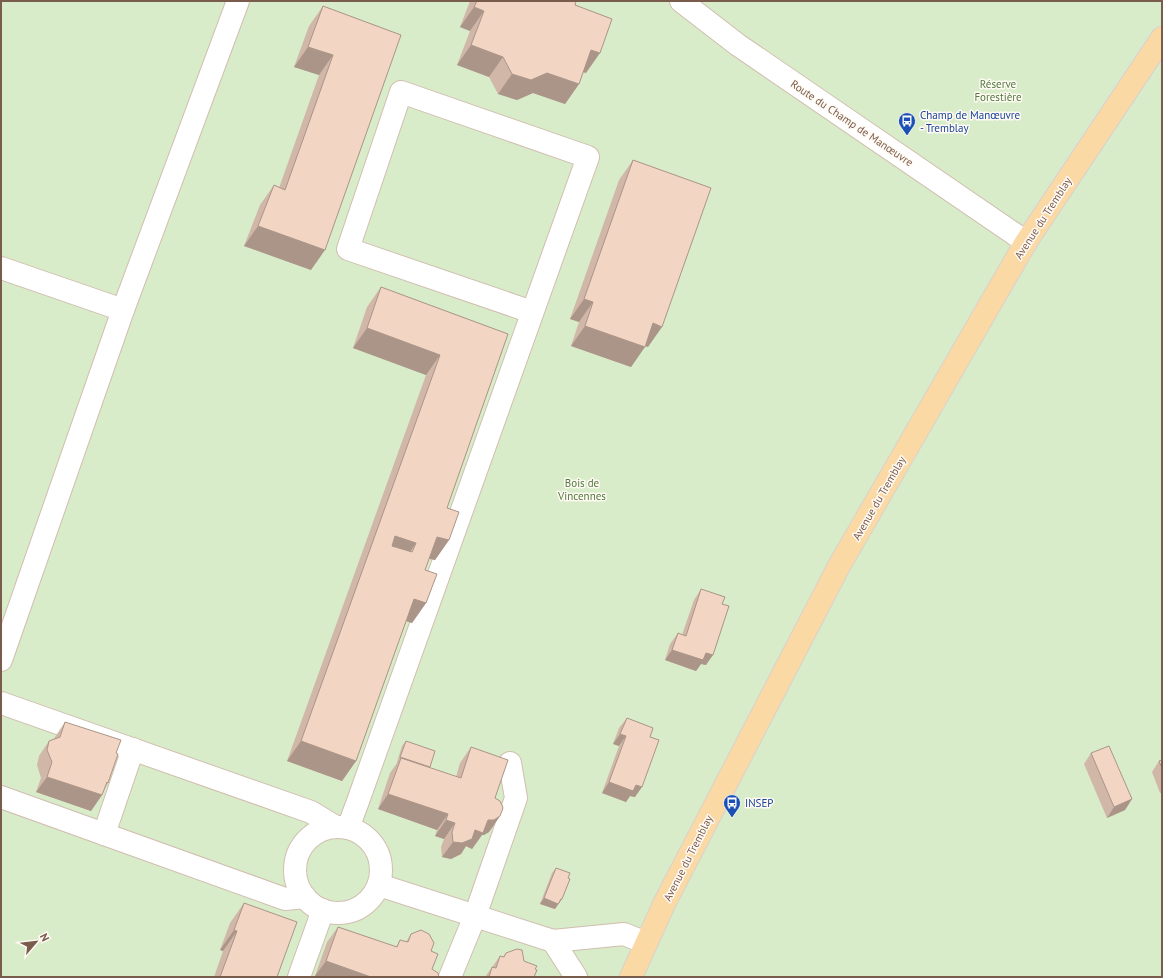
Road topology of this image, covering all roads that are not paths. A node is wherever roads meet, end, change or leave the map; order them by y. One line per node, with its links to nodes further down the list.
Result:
1 (238, 1): 6 (street)
2 (681, 1): 4 (street, Route du Champ de Manœuvre)
3 (1162, 38): 4 (main road, Avenue du Tremblay)
4 (1026, 242): 20 (main road, Avenue du Tremblay)
5 (1, 268): 6 (street)
6 (123, 310): 8 (street)
7 (532, 312): 7 (street); 13 (street)
8 (1, 660)
9 (1, 703): 10 (street)
10 (133, 749): 13 (street); 14 (street)
11 (510, 763): 18 (street)
12 (1, 797): 14 (street)
13 (341, 827): 15 (street); 16 (street)
14 (104, 834): 16 (street)
15 (379, 885): 17 (street); 18 (street)
16 (305, 897): 17 (street)
17 (323, 910): 21 (street)
18 (475, 916): 19 (street); 22 (street)
19 (553, 941): 20 (street); 23 (street)
20 (646, 942): 24 (main road, Avenue du Tremblay)
21 (299, 977)
22 (450, 977)
23 (576, 977)
24 (631, 977)

